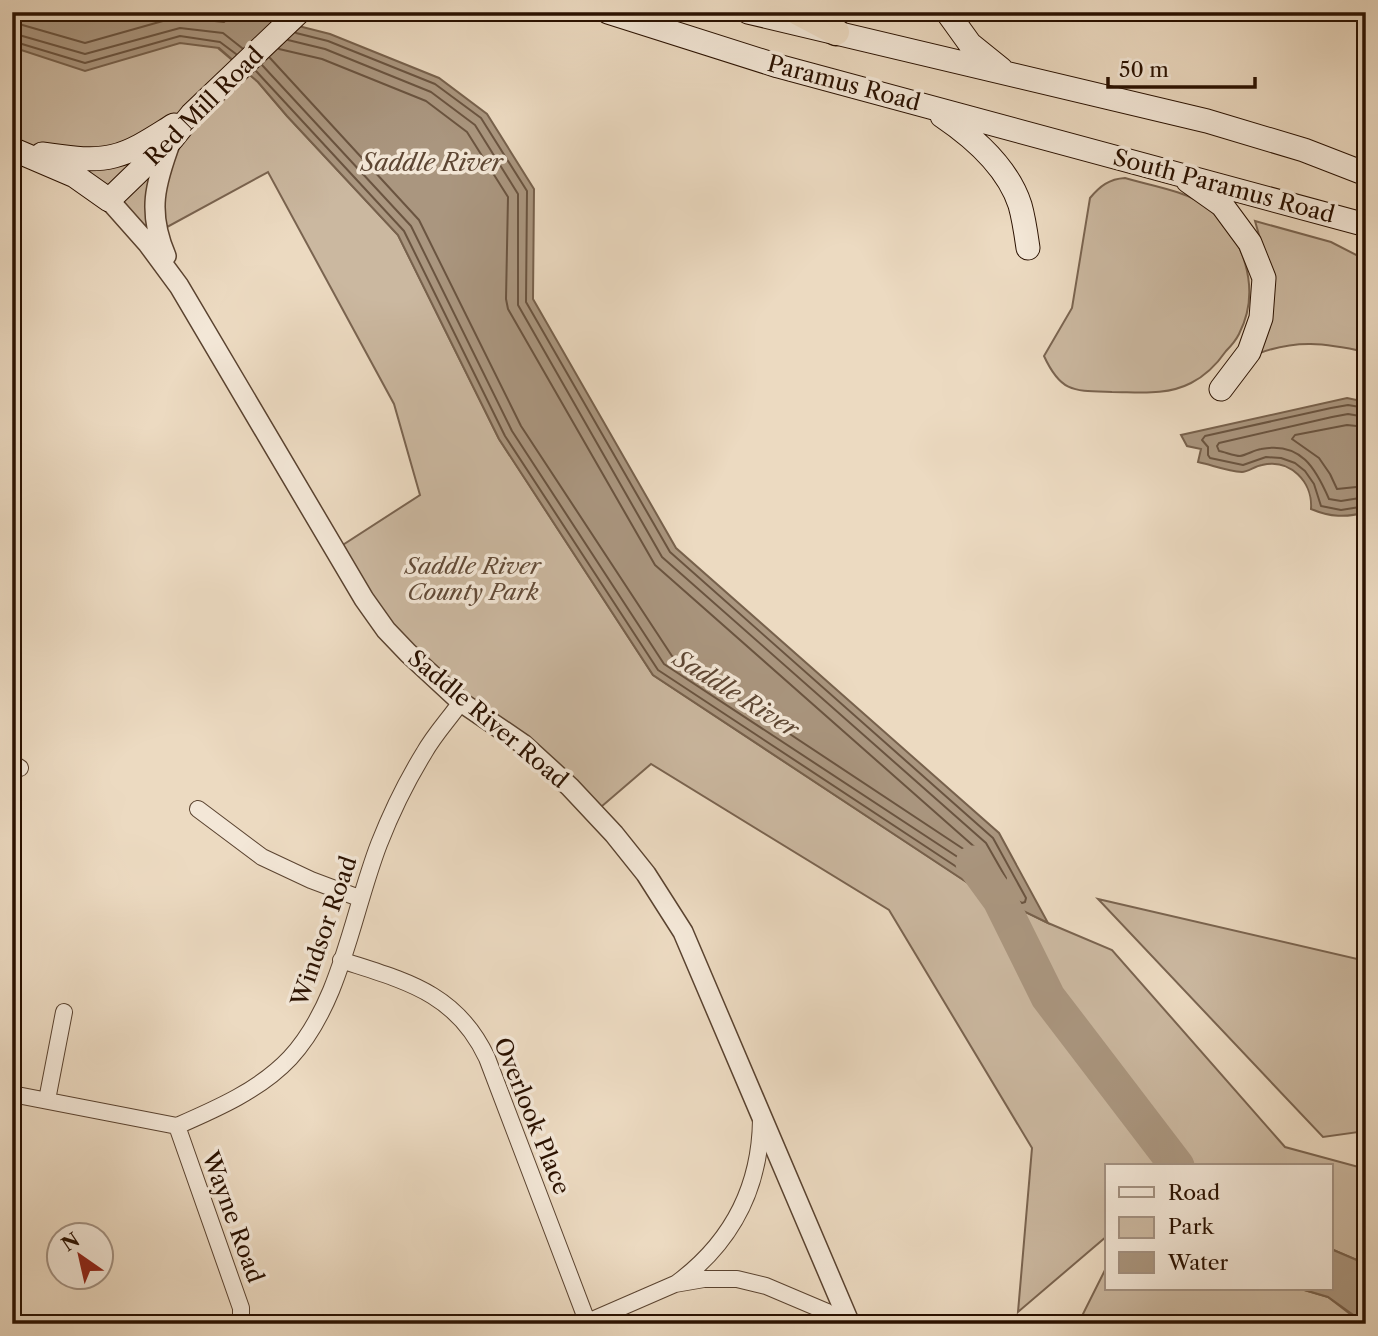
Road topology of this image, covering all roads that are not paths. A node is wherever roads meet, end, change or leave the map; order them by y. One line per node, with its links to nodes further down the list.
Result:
1 (608, 12): 8 (main road, Paramus Road)
2 (747, 12): 6 (main road, Paramus Road)
3 (797, 12): 6 (highway)
4 (947, 12): 7 (main road)
5 (295, 16): 9 (main road, Red Mill Road)
6 (836, 32): 7 (main road, Paramus Road)
7 (1006, 73): 14 (main road, Paramus Road)
8 (928, 106): 11 (main road, Paramus Road); 17 (main road)
9 (192, 114): 10 (main road, Red Mill Road); 12 (main road)
10 (172, 139): 15 (main road, Red Mill Road); 18 (street)
11 (1083, 148): 13 (main road, South Paramus Road)
12 (15, 150): 15 (main road, Saddle River Road)
13 (1177, 173): 16 (main road, South Paramus Road); 19 (main road)
14 (1366, 174)
15 (109, 200): 18 (street, Saddle River Road)
16 (1366, 225)
17 (1028, 248)
18 (179, 286): 20 (street, Saddle River Road)
19 (1221, 389)
20 (461, 702): 22 (street, Windsor Road); 27 (street, Saddle River Road)
21 (198, 809): 22 (street)
22 (359, 898): 23 (street, Windsor Road)
23 (341, 960): 28 (street, Windsor Road); 30 (street, Overlook Place)
24 (64, 1012): 26 (street)
25 (12, 1094): 26 (street)
26 (47, 1100): 28 (street)
27 (761, 1114): 29 (street); 32 (street, Saddle River Road)
28 (177, 1126): 31 (street, Wayne Road)
29 (676, 1284): 30 (street); 32 (street)
30 (585, 1322)
31 (241, 1324)
32 (848, 1324)

